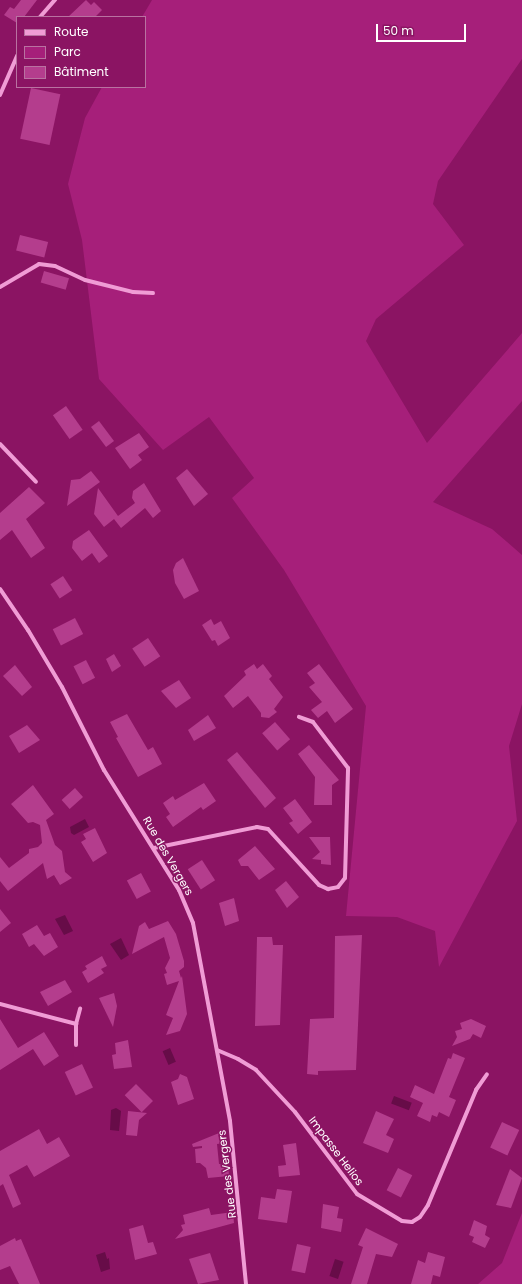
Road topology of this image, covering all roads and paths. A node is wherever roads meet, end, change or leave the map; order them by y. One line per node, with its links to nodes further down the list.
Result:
1 (55, 0): 2 (street)
2 (41, 16)
3 (16, 58): 4 (street)
4 (0, 95)
5 (0, 287): 6 (street)
6 (153, 294)
7 (0, 444): 8 (street)
8 (36, 482)
9 (0, 589): 11 (street, Rue des Vergers)
10 (300, 717): 11 (street)
11 (154, 848): 16 (street, Rue des Vergers)
12 (0, 1004): 14 (street)
13 (80, 1009): 14 (street)
14 (76, 1024): 15 (street)
15 (76, 1046)
16 (217, 1050): 17 (street, Impasse Helios); 18 (street, Rue des Vergers)
17 (487, 1074)
18 (246, 1284)

